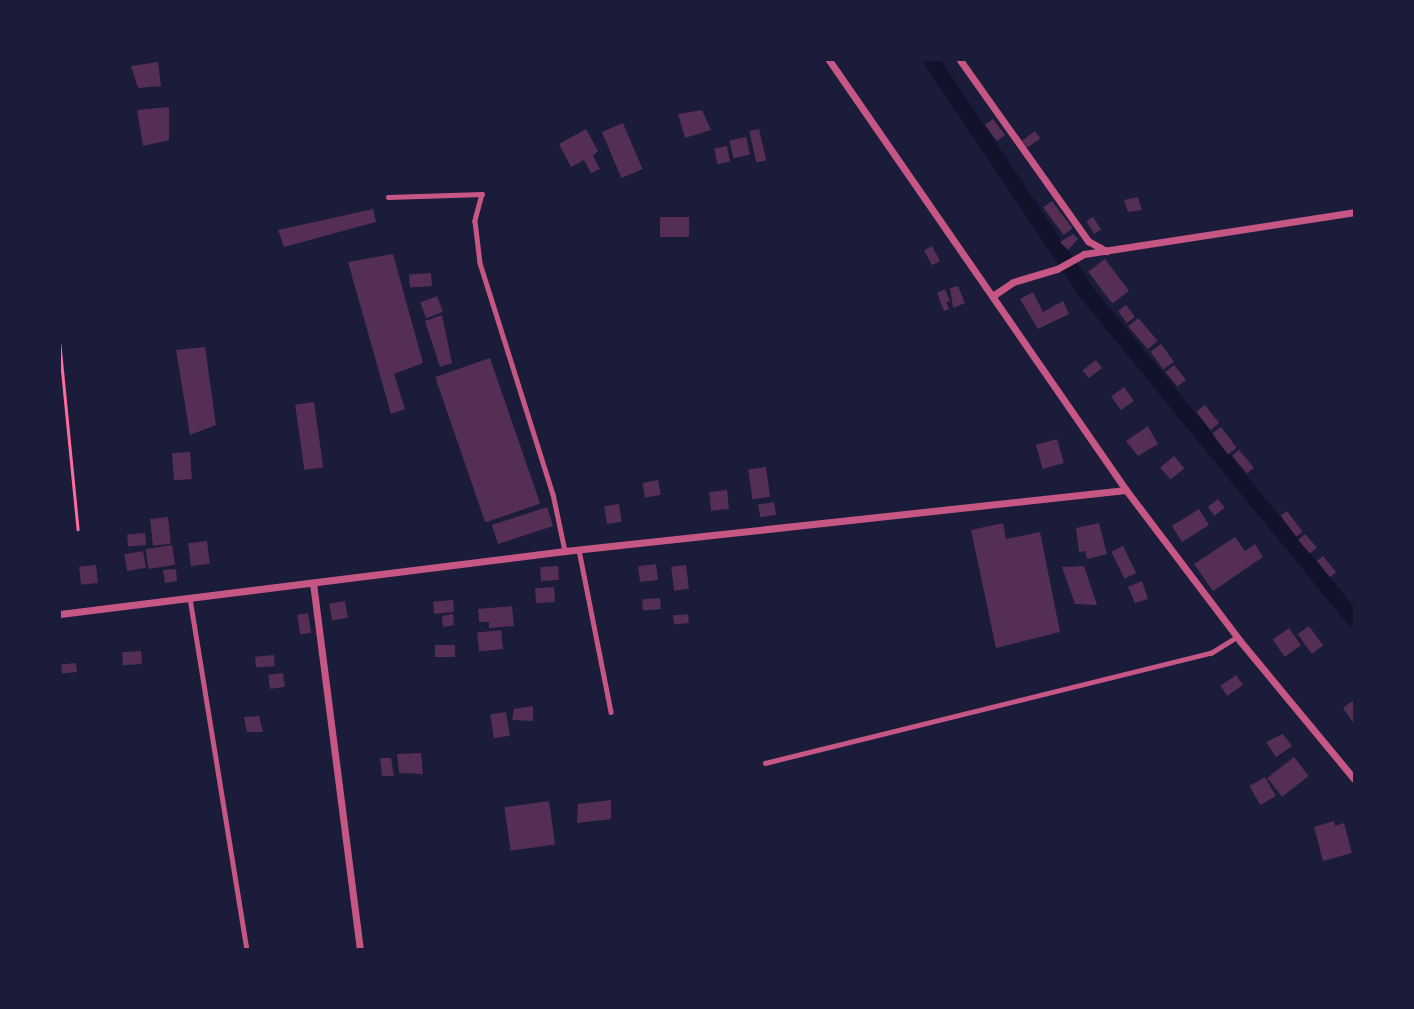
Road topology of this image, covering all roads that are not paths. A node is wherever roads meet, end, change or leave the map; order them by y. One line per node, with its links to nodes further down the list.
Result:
1 (829, 60): 6 (street)
2 (960, 60): 5 (street)
3 (388, 197): 9 (lane)
4 (1354, 212): 5 (street)
5 (1106, 251): 6 (street)
6 (994, 295): 7 (street)
7 (1126, 490): 8 (street); 13 (street)
8 (579, 550): 9 (street); 14 (lane)
9 (565, 551): 10 (street)
10 (313, 583): 11 (street); 18 (street)
11 (190, 598): 12 (street); 17 (lane)
12 (60, 614)
13 (1237, 637): 15 (lane); 16 (street)
14 (611, 712)
15 (765, 763)
16 (1354, 779)
17 (247, 950)
18 (360, 950)

